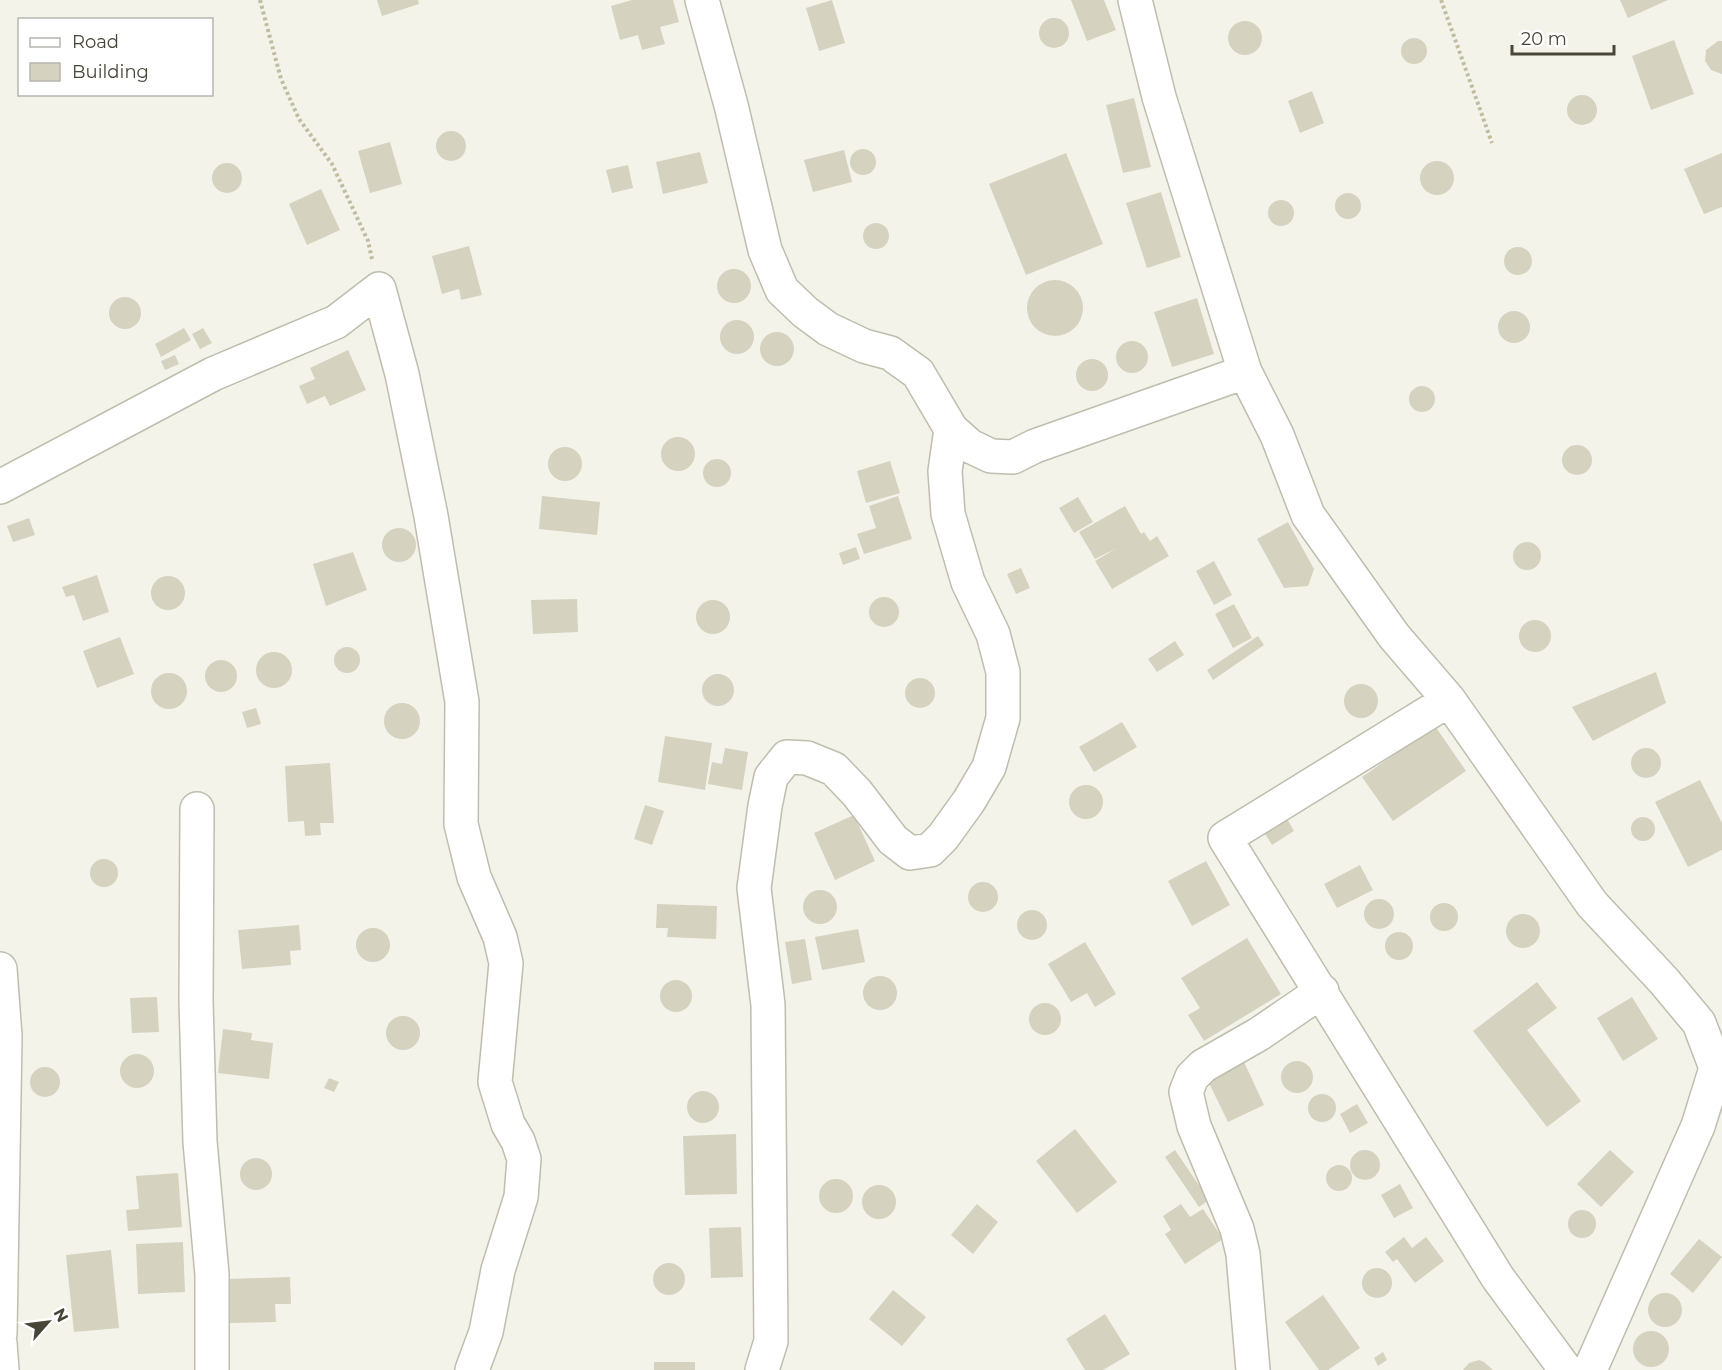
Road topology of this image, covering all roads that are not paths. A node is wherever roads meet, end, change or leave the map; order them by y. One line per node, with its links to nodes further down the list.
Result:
1 (702, 0): 4 (street)
2 (1135, 0): 3 (street)
3 (1245, 372): 4 (street); 6 (street)
4 (951, 429): 16 (street)
5 (0, 487): 15 (street)
6 (1449, 700): 9 (street); 10 (street)
7 (197, 808): 14 (street)
8 (0, 969): 11 (street)
9 (1322, 991): 17 (street); 18 (street)
10 (1719, 1063): 19 (street)
11 (0, 1334)
12 (0, 1343): 13 (street)
13 (2, 1370)
14 (212, 1370)
15 (472, 1370)
16 (762, 1370)
17 (1253, 1370)
18 (1566, 1370)
19 (1590, 1370)

